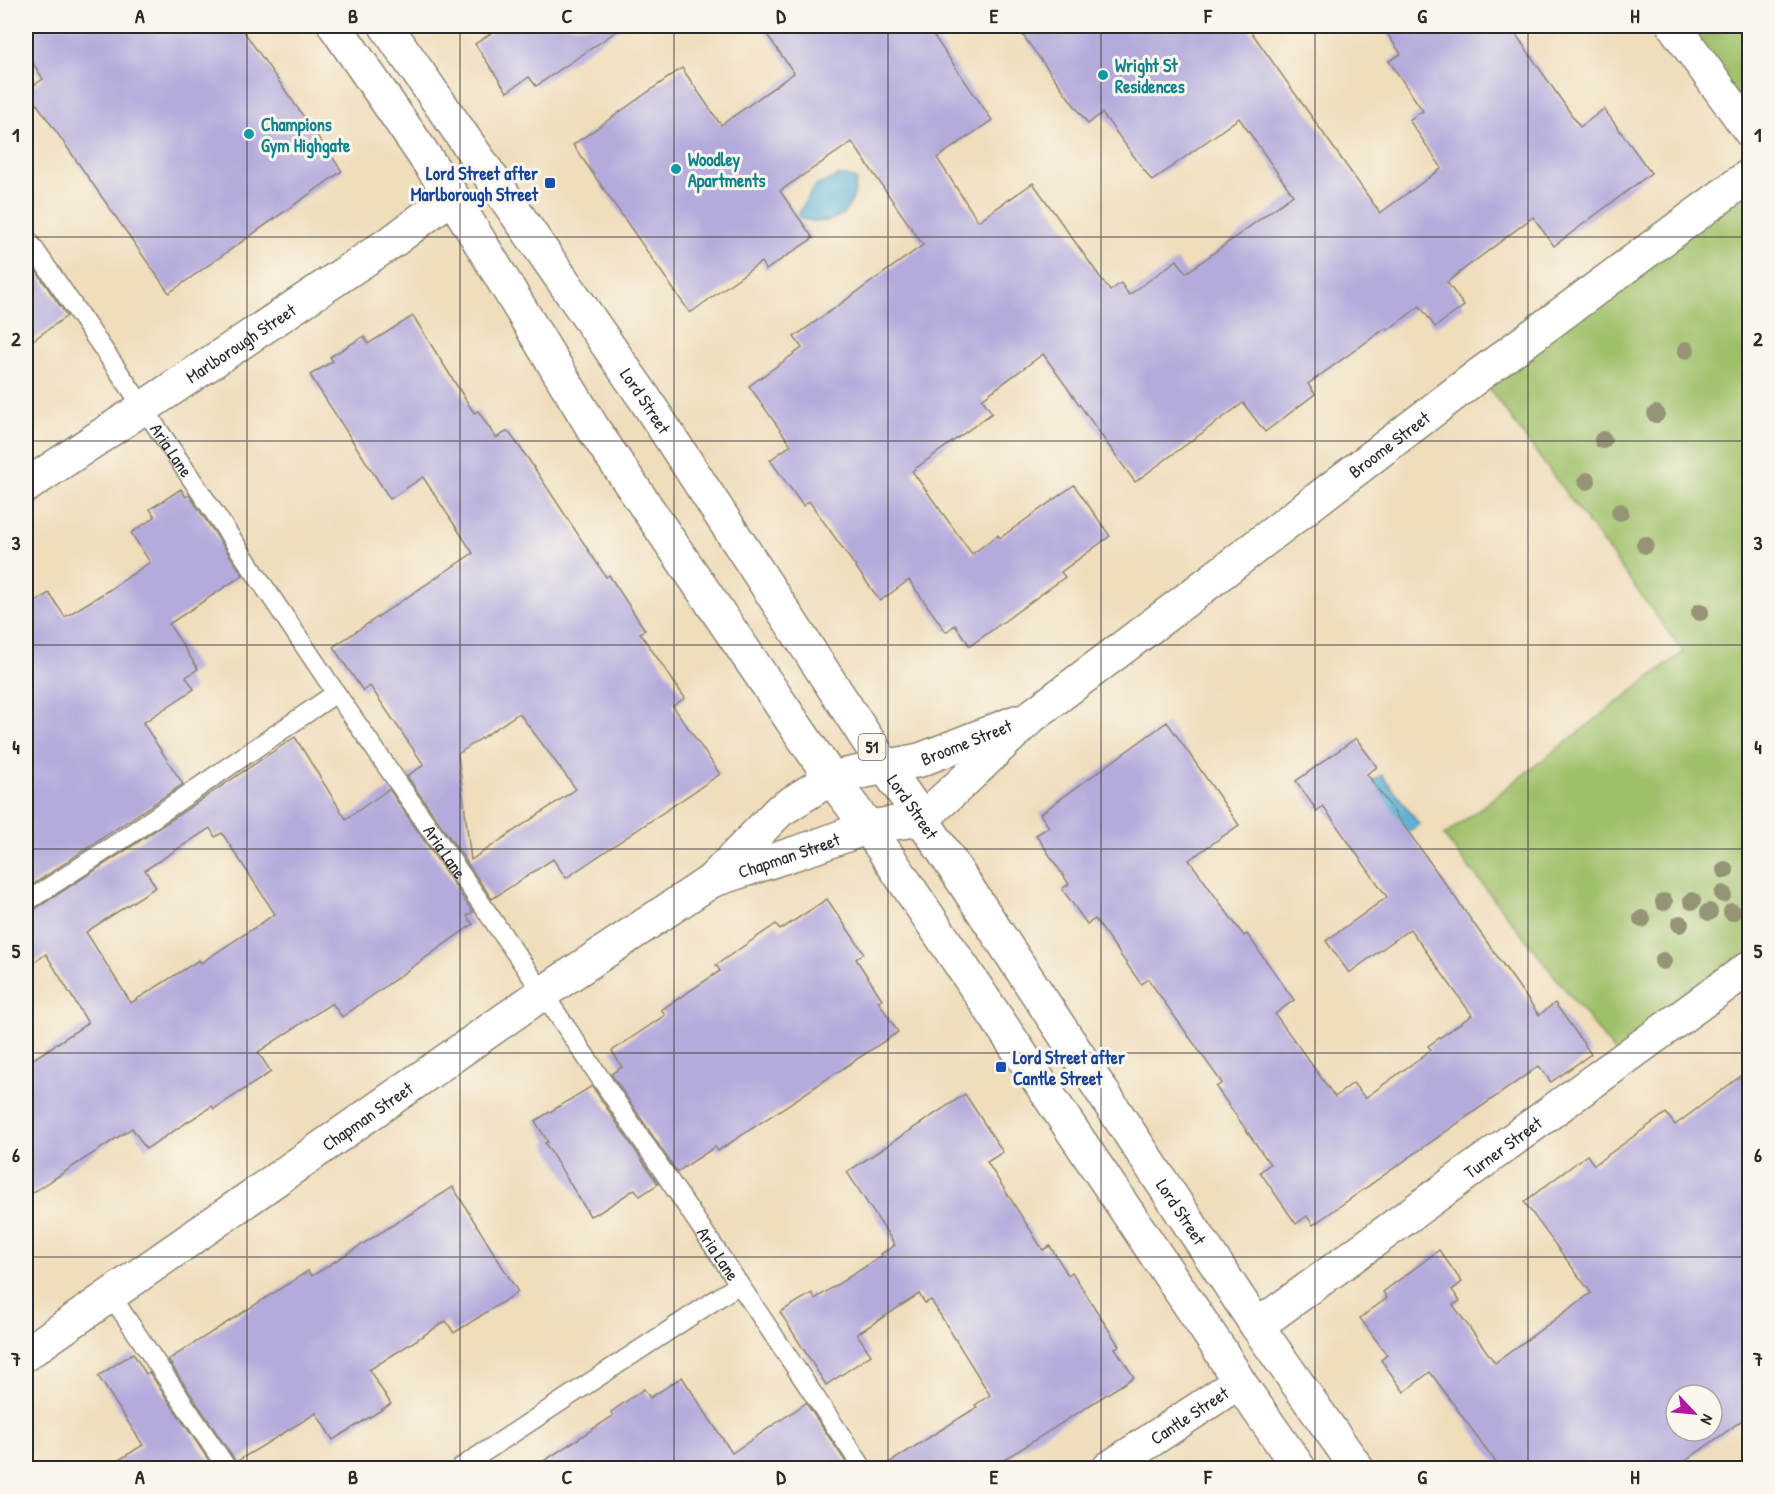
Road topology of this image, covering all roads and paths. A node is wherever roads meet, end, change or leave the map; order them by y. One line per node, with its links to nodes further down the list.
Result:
1 (335, 26): 6 (street)
2 (386, 26): 12 (street, Lord Street / 51)
3 (1674, 26): 4 (street)
4 (1749, 131)
5 (1749, 175): 11 (street, Broome Street)
6 (452, 196): 8 (street, Marlborough Street); 13 (street)
7 (26, 237): 8 (lane, Aria Lane)
8 (144, 407): 9 (street, Marlborough Street); 10 (lane, Aria Lane)
9 (26, 486)
10 (336, 693): 17 (lane); 19 (lane, Aria Lane)
11 (1032, 716): 12 (street, Broome Street); 14 (street, Broome Street)
12 (886, 768): 13 (street, Broome Street); 14 (street, Lord Street / 51)
13 (831, 778): 15 (street); 16 (street, Chapman Street)
14 (922, 819): 15 (street); 22 (street, Lord Street / 51)
15 (868, 827): 16 (street, Chapman Street); 24 (street)
16 (711, 881): 19 (street, Chapman Street)
17 (26, 902)
18 (1749, 966): 22 (street, Turner Street)
19 (543, 993): 20 (lane, Aria Lane); 21 (street, Chapman Street)
20 (738, 1285): 26 (lane); 27 (lane, Aria Lane)
21 (110, 1294): 23 (street, Chapman Street); 25 (lane)
22 (1257, 1326): 30 (street, Lord Street / 51)
23 (26, 1354)
24 (1239, 1382): 28 (street, Cantle Street); 29 (street)
25 (227, 1468)
26 (460, 1468)
27 (863, 1468)
28 (1108, 1468)
29 (1299, 1468)
30 (1357, 1468)

